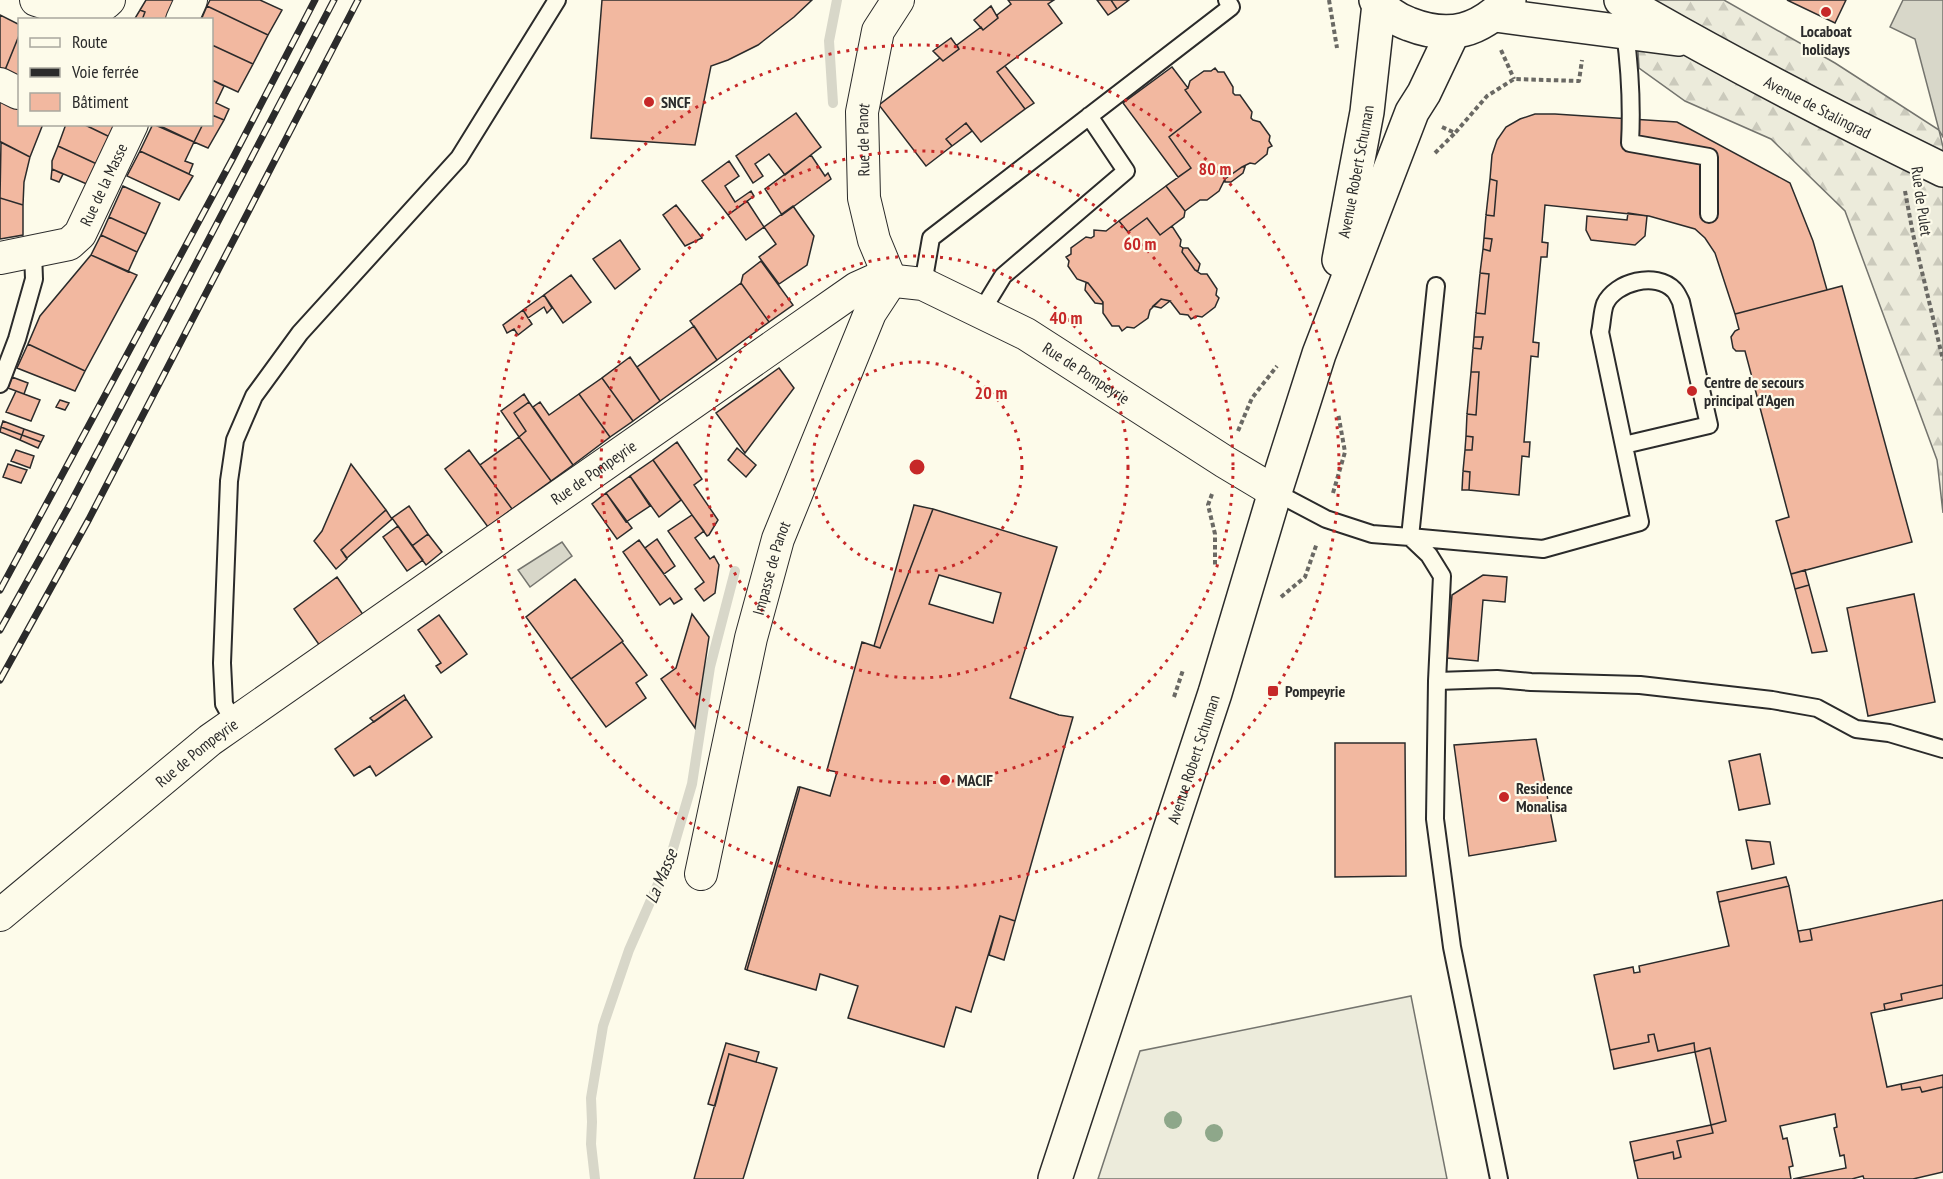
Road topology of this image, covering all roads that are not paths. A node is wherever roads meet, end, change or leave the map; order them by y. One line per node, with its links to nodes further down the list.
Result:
1 (36, 0): 2 (street)
2 (109, 0)
3 (191, 0): 10 (street)
4 (557, 0): 30 (lane)
5 (898, 0): 20 (street, Rue de Panot)
6 (1227, 0): 14 (lane)
7 (1622, 0): 13 (main road, Avenue de Stalingrad)
8 (1377, 2): 11 (main road); 24 (main road, Avenue Robert Schuman)
9 (1502, 8): 11 (main road); 12 (main road, Avenue de Stalingrad)
10 (183, 18)
11 (1453, 32): 24 (main road, Avenue Robert Schuman)
12 (1625, 32): 13 (main road, Avenue de Stalingrad); 17 (lane)
13 (1692, 41): 16 (main road, Avenue de Stalingrad)
14 (1089, 116): 21 (lane); 23 (lane)
15 (131, 126): 18 (street, Rue de la Masse)
16 (1922, 159)
17 (1709, 214)
18 (33, 252): 19 (street, Rue de la Masse); 25 (lane)
19 (0, 258)
20 (891, 280): 21 (street, Rue de Pompeyrie); 30 (street, Rue de Pompeyrie); 32 (street, Impasse de Panot)
21 (923, 284): 23 (street, Rue de Pompeyrie)
22 (1436, 286): 28 (lane)
23 (981, 312): 27 (street, Rue de Pompeyrie)
24 (1325, 337): 27 (main road, Avenue Robert Schuman)
25 (0, 384)
26 (1624, 445): 26 (lane); 28 (lane)
27 (1275, 492): 28 (lane); 34 (main road, Avenue Robert Schuman)
28 (1410, 537): 29 (lane)
29 (1437, 681): 31 (lane); 35 (lane)
30 (235, 724): 33 (street, Rue de Pompeyrie)
31 (1943, 749)
32 (701, 874)
33 (0, 915)
34 (1055, 1179)
35 (1499, 1179)

